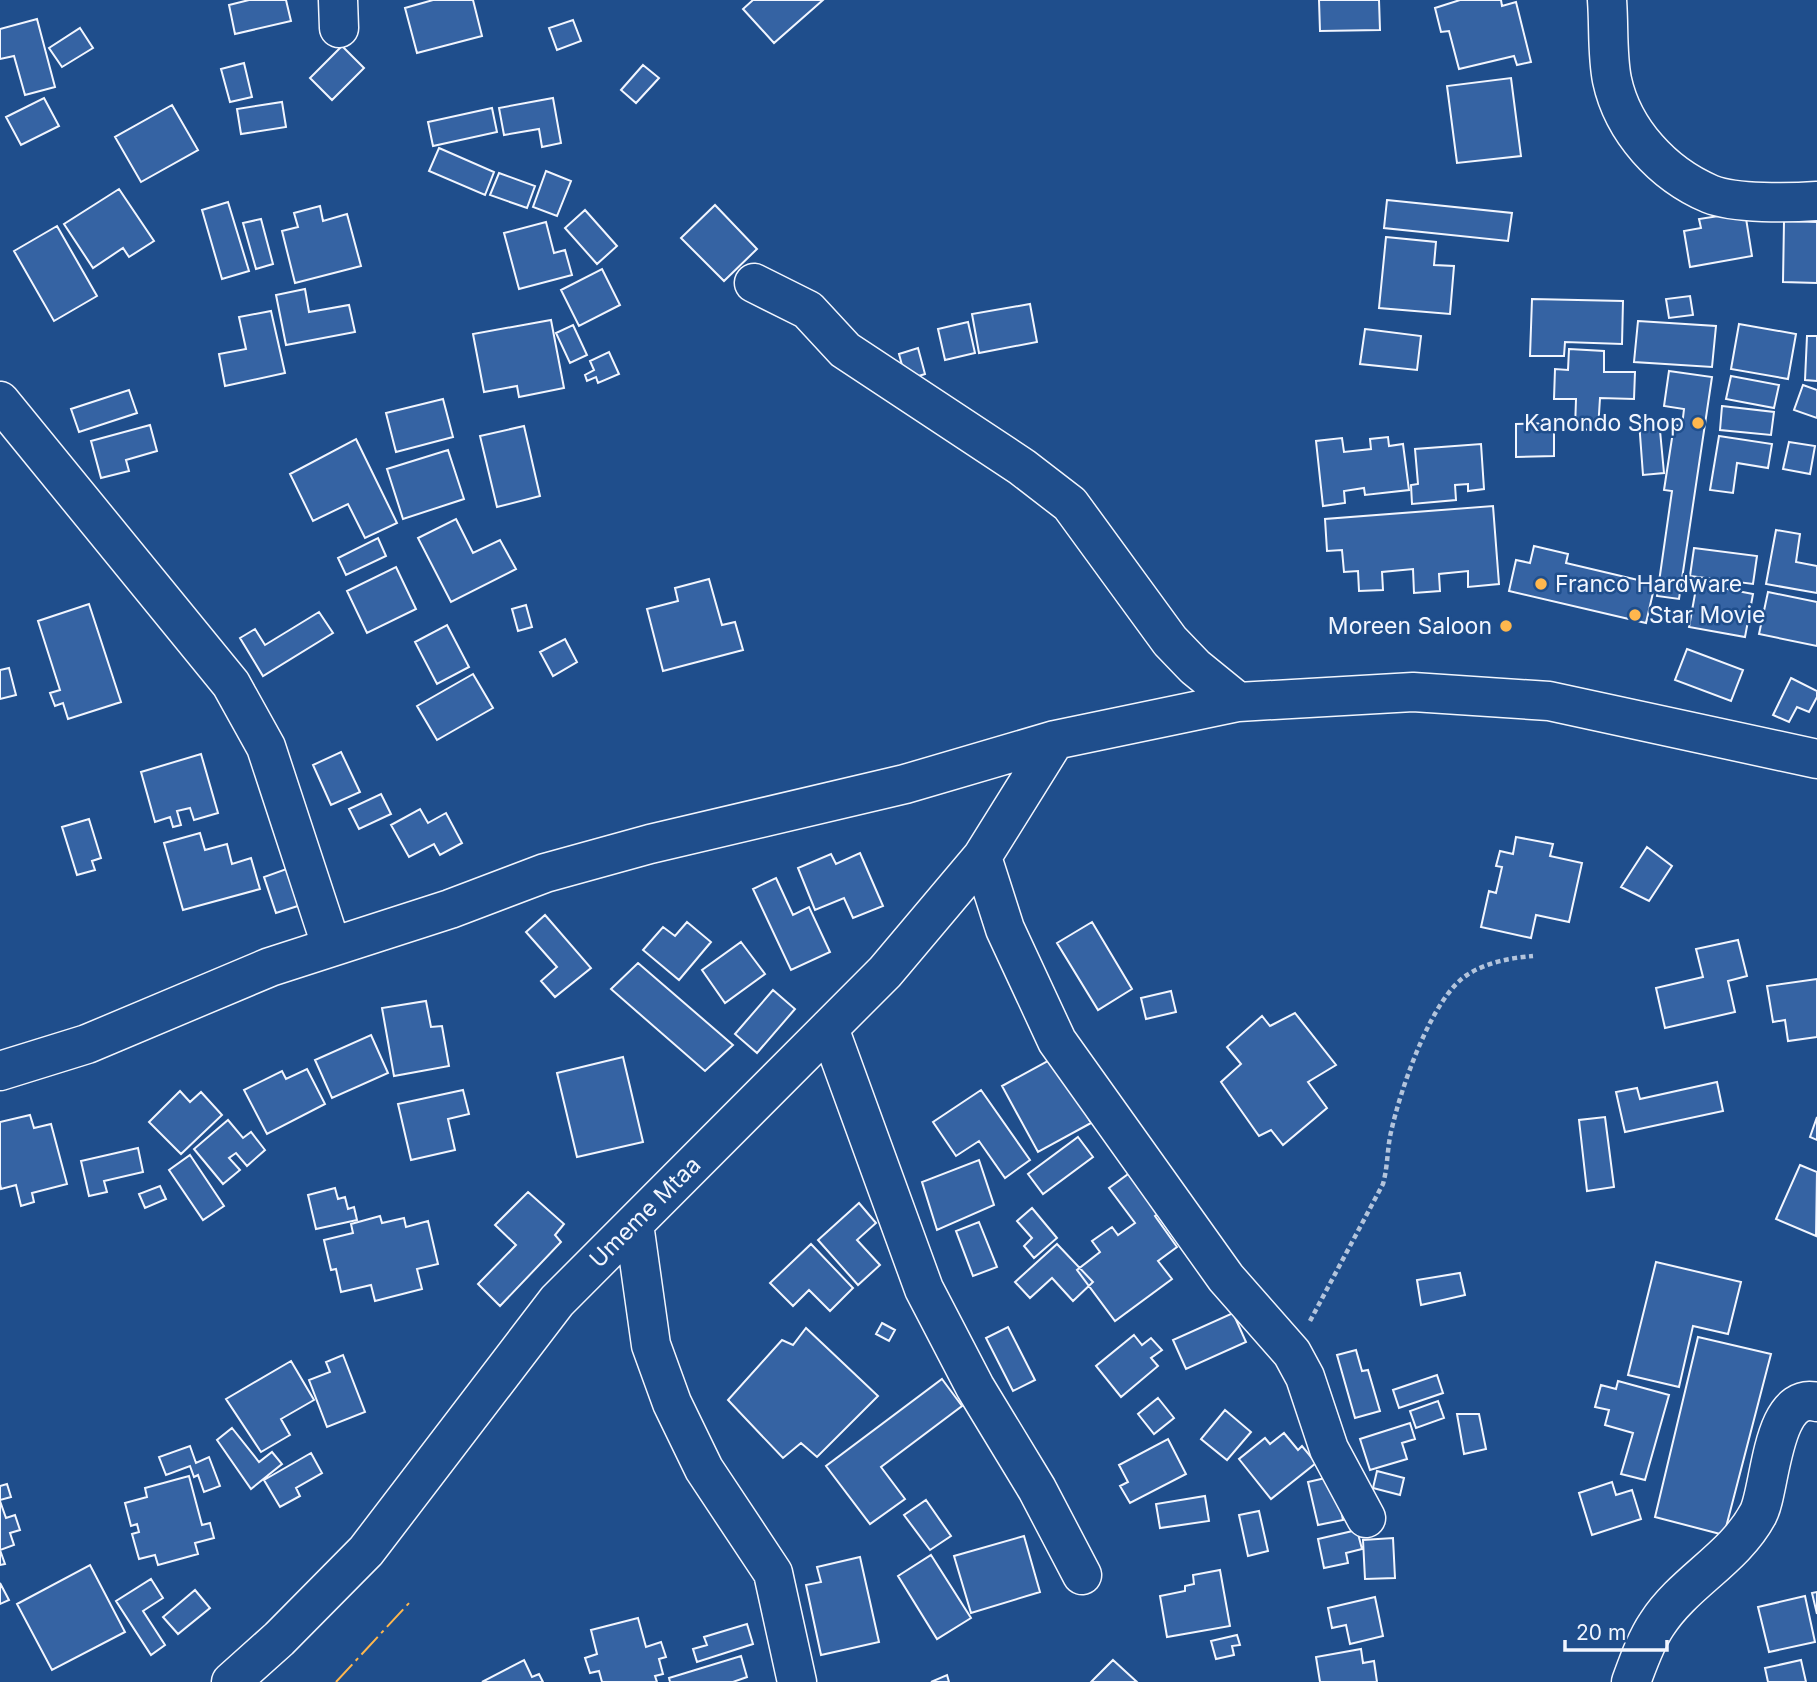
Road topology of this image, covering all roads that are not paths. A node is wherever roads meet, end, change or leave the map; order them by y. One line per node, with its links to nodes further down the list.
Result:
1 (1607, 0): 2 (street)
2 (1817, 201)
3 (754, 283): 5 (street)
4 (0, 401): 9 (street)
5 (1238, 702): 6 (street); 7 (street)
6 (1055, 740): 8 (street, Umeme Mtaa); 9 (street)
7 (1817, 759)
8 (982, 857): 10 (street, Umeme Mtaa); 14 (street)
9 (331, 945): 11 (street)
10 (829, 1028): 12 (street, Umeme Mtaa); 15 (street)
11 (0, 1071)
12 (634, 1224): 16 (street, Umeme Mtaa); 17 (street)
13 (1817, 1402): 18 (street)
14 (1366, 1518)
15 (1082, 1575)
16 (231, 1682)
17 (797, 1682)
18 (1631, 1682)

